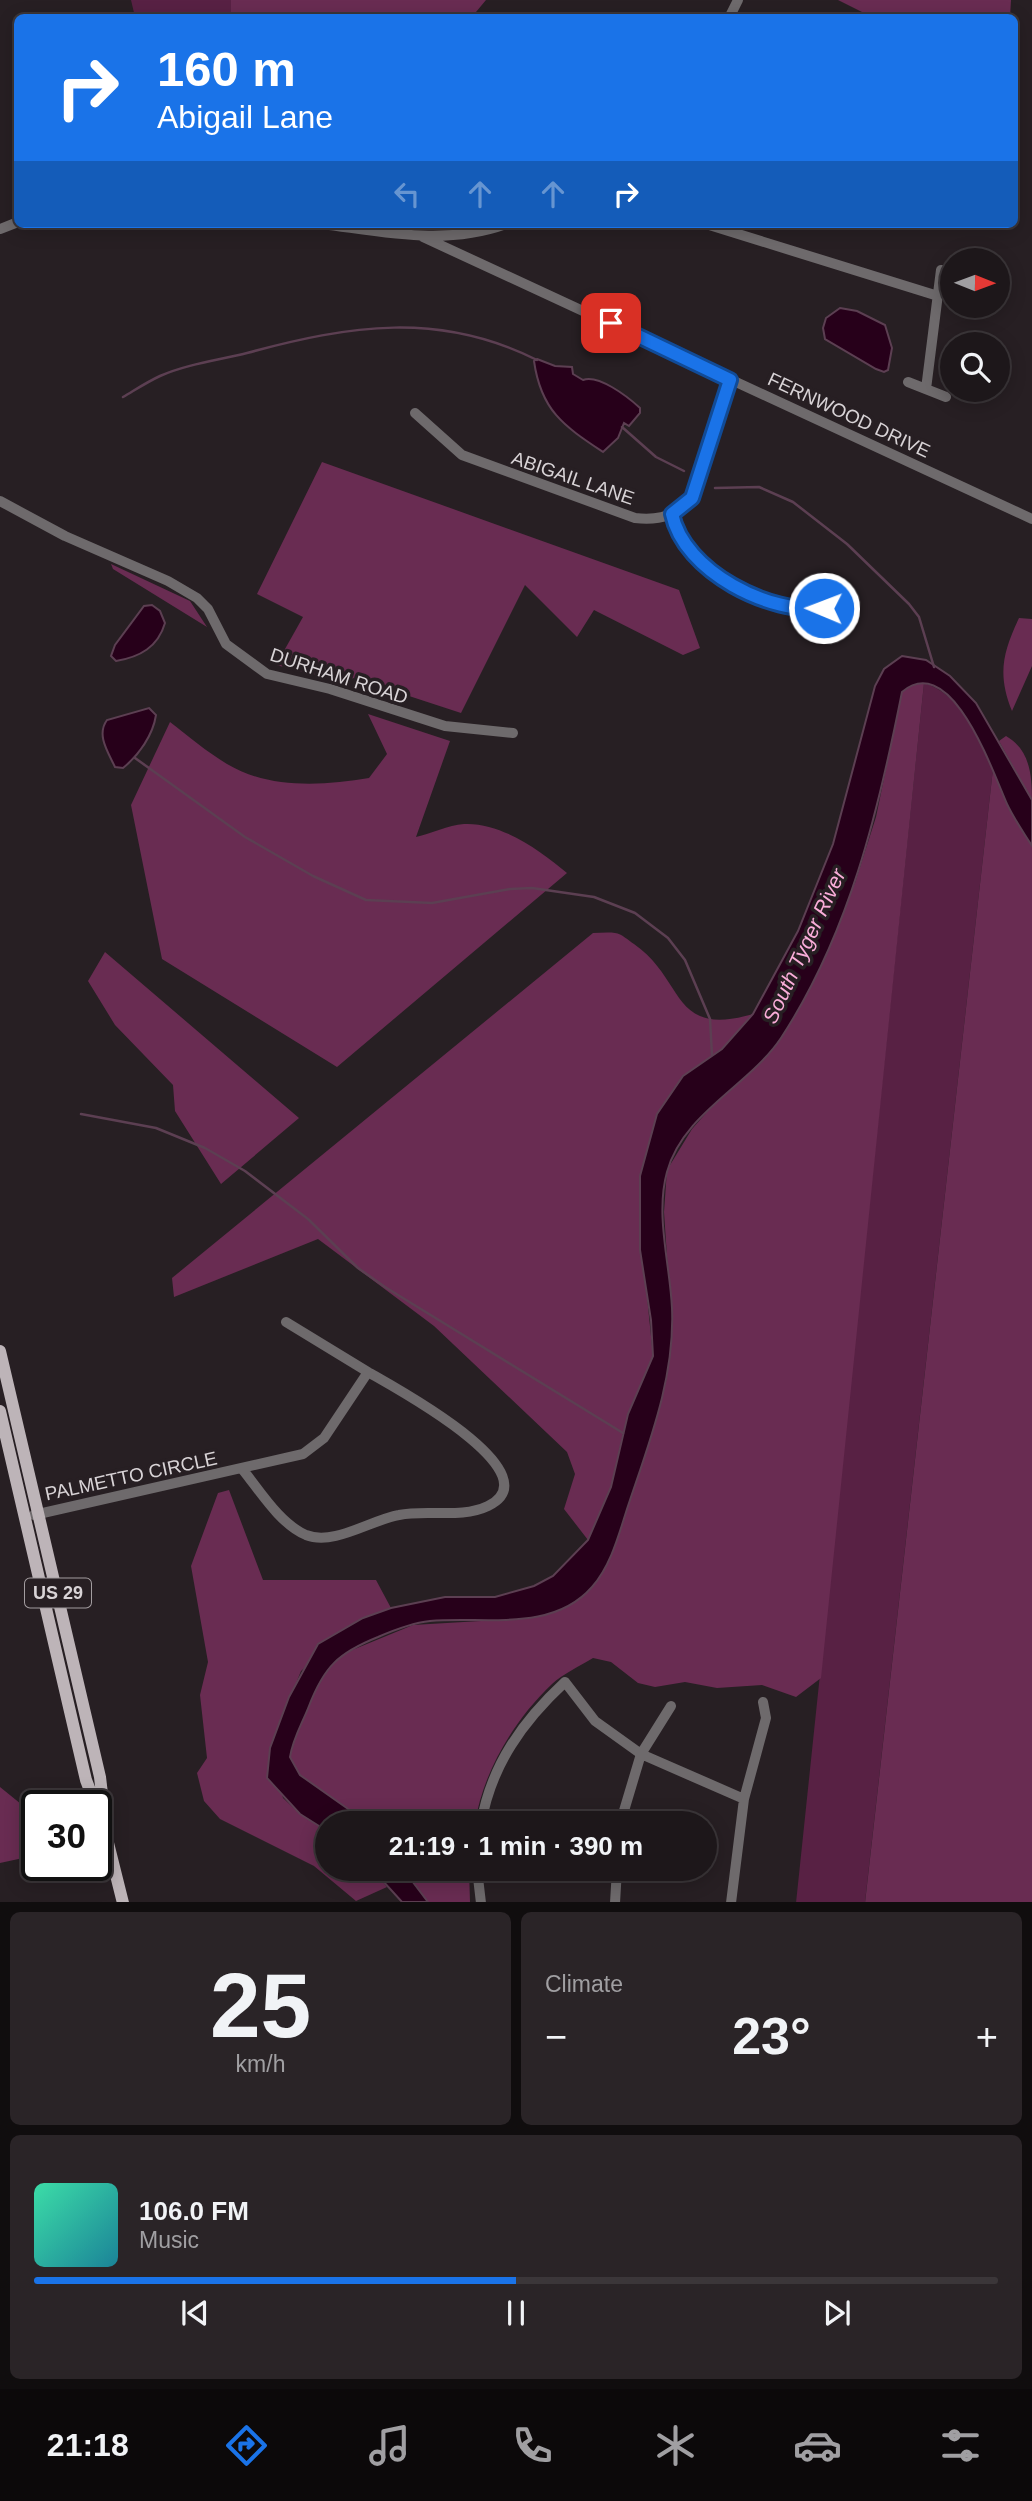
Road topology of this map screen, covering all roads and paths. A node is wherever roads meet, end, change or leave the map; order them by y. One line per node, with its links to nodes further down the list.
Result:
1 (354, 228): 4 (street)
2 (493, 228): 4 (street)
3 (719, 228): 6 (street)
4 (423, 237): 7 (street, FERNWOOD DRIVE)
5 (940, 279): 6 (street)
6 (938, 296): 9 (street)
7 (730, 380): 13 (street); 14 (street, FERNWOOD DRIVE)
8 (908, 382): 9 (street)
9 (926, 389): 10 (street)
10 (940, 395)
11 (415, 413): 13 (street, ABIGAIL LANE)
12 (0, 501): 16 (street, DURHAM ROAD)
13 (672, 514): 15 (street)
14 (1032, 519)
15 (824, 608)
16 (513, 733)
17 (286, 1322): 19 (street)
18 (0, 1351): 22 (main road, US 29)
19 (368, 1372): 21 (street, PALMETTO CIRCLE); 21 (street, PALMETTO CIRCLE)
20 (0, 1411): 22 (main road, US 29)
21 (243, 1470): 22 (street, PALMETTO CIRCLE)
22 (33, 1515): 23 (main road, US 29)
23 (56, 1615): 26 (main road, US 29); 27 (main road, US 29)
24 (764, 1702): 31 (street)
25 (671, 1706): 28 (street)
26 (85, 1714): 27 (main road); 30 (main road, US 29)
27 (72, 1717): 29 (main road, US 29)
28 (641, 1754): 31 (street); 32 (street); 33 (street)
29 (92, 1790)
30 (102, 1790)
31 (744, 1799): 40 (street)
32 (485, 1811)
33 (624, 1811)
34 (112, 1857): 37 (main road, US 29)
35 (478, 1881): 38 (street)
36 (616, 1881): 39 (street)
37 (123, 1902)
38 (481, 1902)
39 (615, 1902)
40 (732, 1902)

